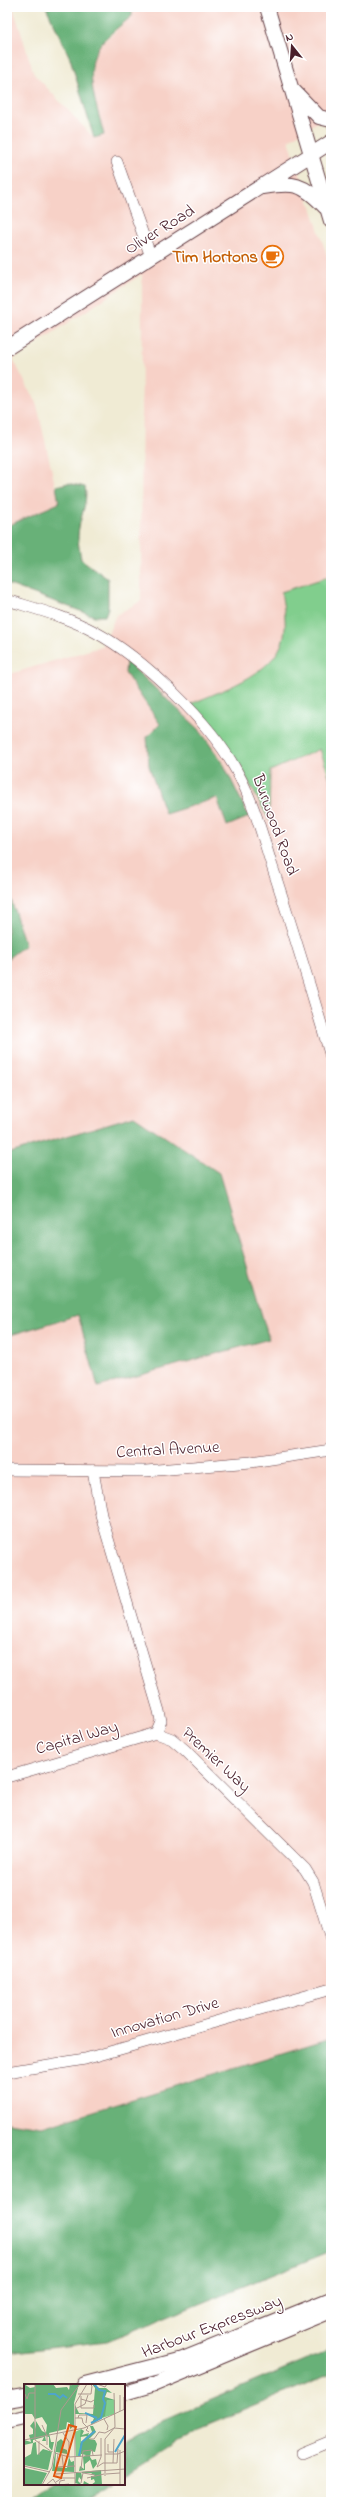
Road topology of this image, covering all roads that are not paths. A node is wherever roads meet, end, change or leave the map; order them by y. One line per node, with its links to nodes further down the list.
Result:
1 (267, 7): 2 (main road)
2 (290, 87): 3 (main road); 5 (main road)
3 (331, 120)
4 (331, 142): 5 (main road, Oliver Road)
5 (311, 154): 7 (main road, Oliver Road); 8 (main road)
6 (117, 162): 9 (street)
7 (260, 187): 8 (main road); 9 (main road, Oliver Road)
8 (330, 210)
9 (151, 257): 10 (main road, Oliver Road)
10 (7, 348)
11 (7, 600): 12 (street, Burwood Road)
12 (331, 1057)
13 (331, 1450): 15 (street, Central Avenue)
14 (7, 1470): 15 (street, Central Avenue)
15 (93, 1471): 16 (street, Premier Way)
16 (156, 1733): 17 (street, Capital Way); 18 (street, Premier Way)
17 (7, 1776)
18 (331, 1940)
19 (331, 1989): 20 (street, Innovation Drive)
20 (7, 2072)
21 (331, 2302): 22 (main road, Harbour Expressway); 25 (main road, Harbour Expressway)
22 (178, 2361): 23 (highway); 24 (main road, Harbour Expressway)
23 (90, 2384)
24 (109, 2384)
25 (125, 2393)
26 (24, 2396): 27 (highway)
27 (7, 2399)
28 (24, 2404): 29 (main road)
29 (7, 2407)
30 (24, 2417): 31 (main road)
31 (7, 2421)
32 (331, 2441): 33 (street)
33 (302, 2453)

